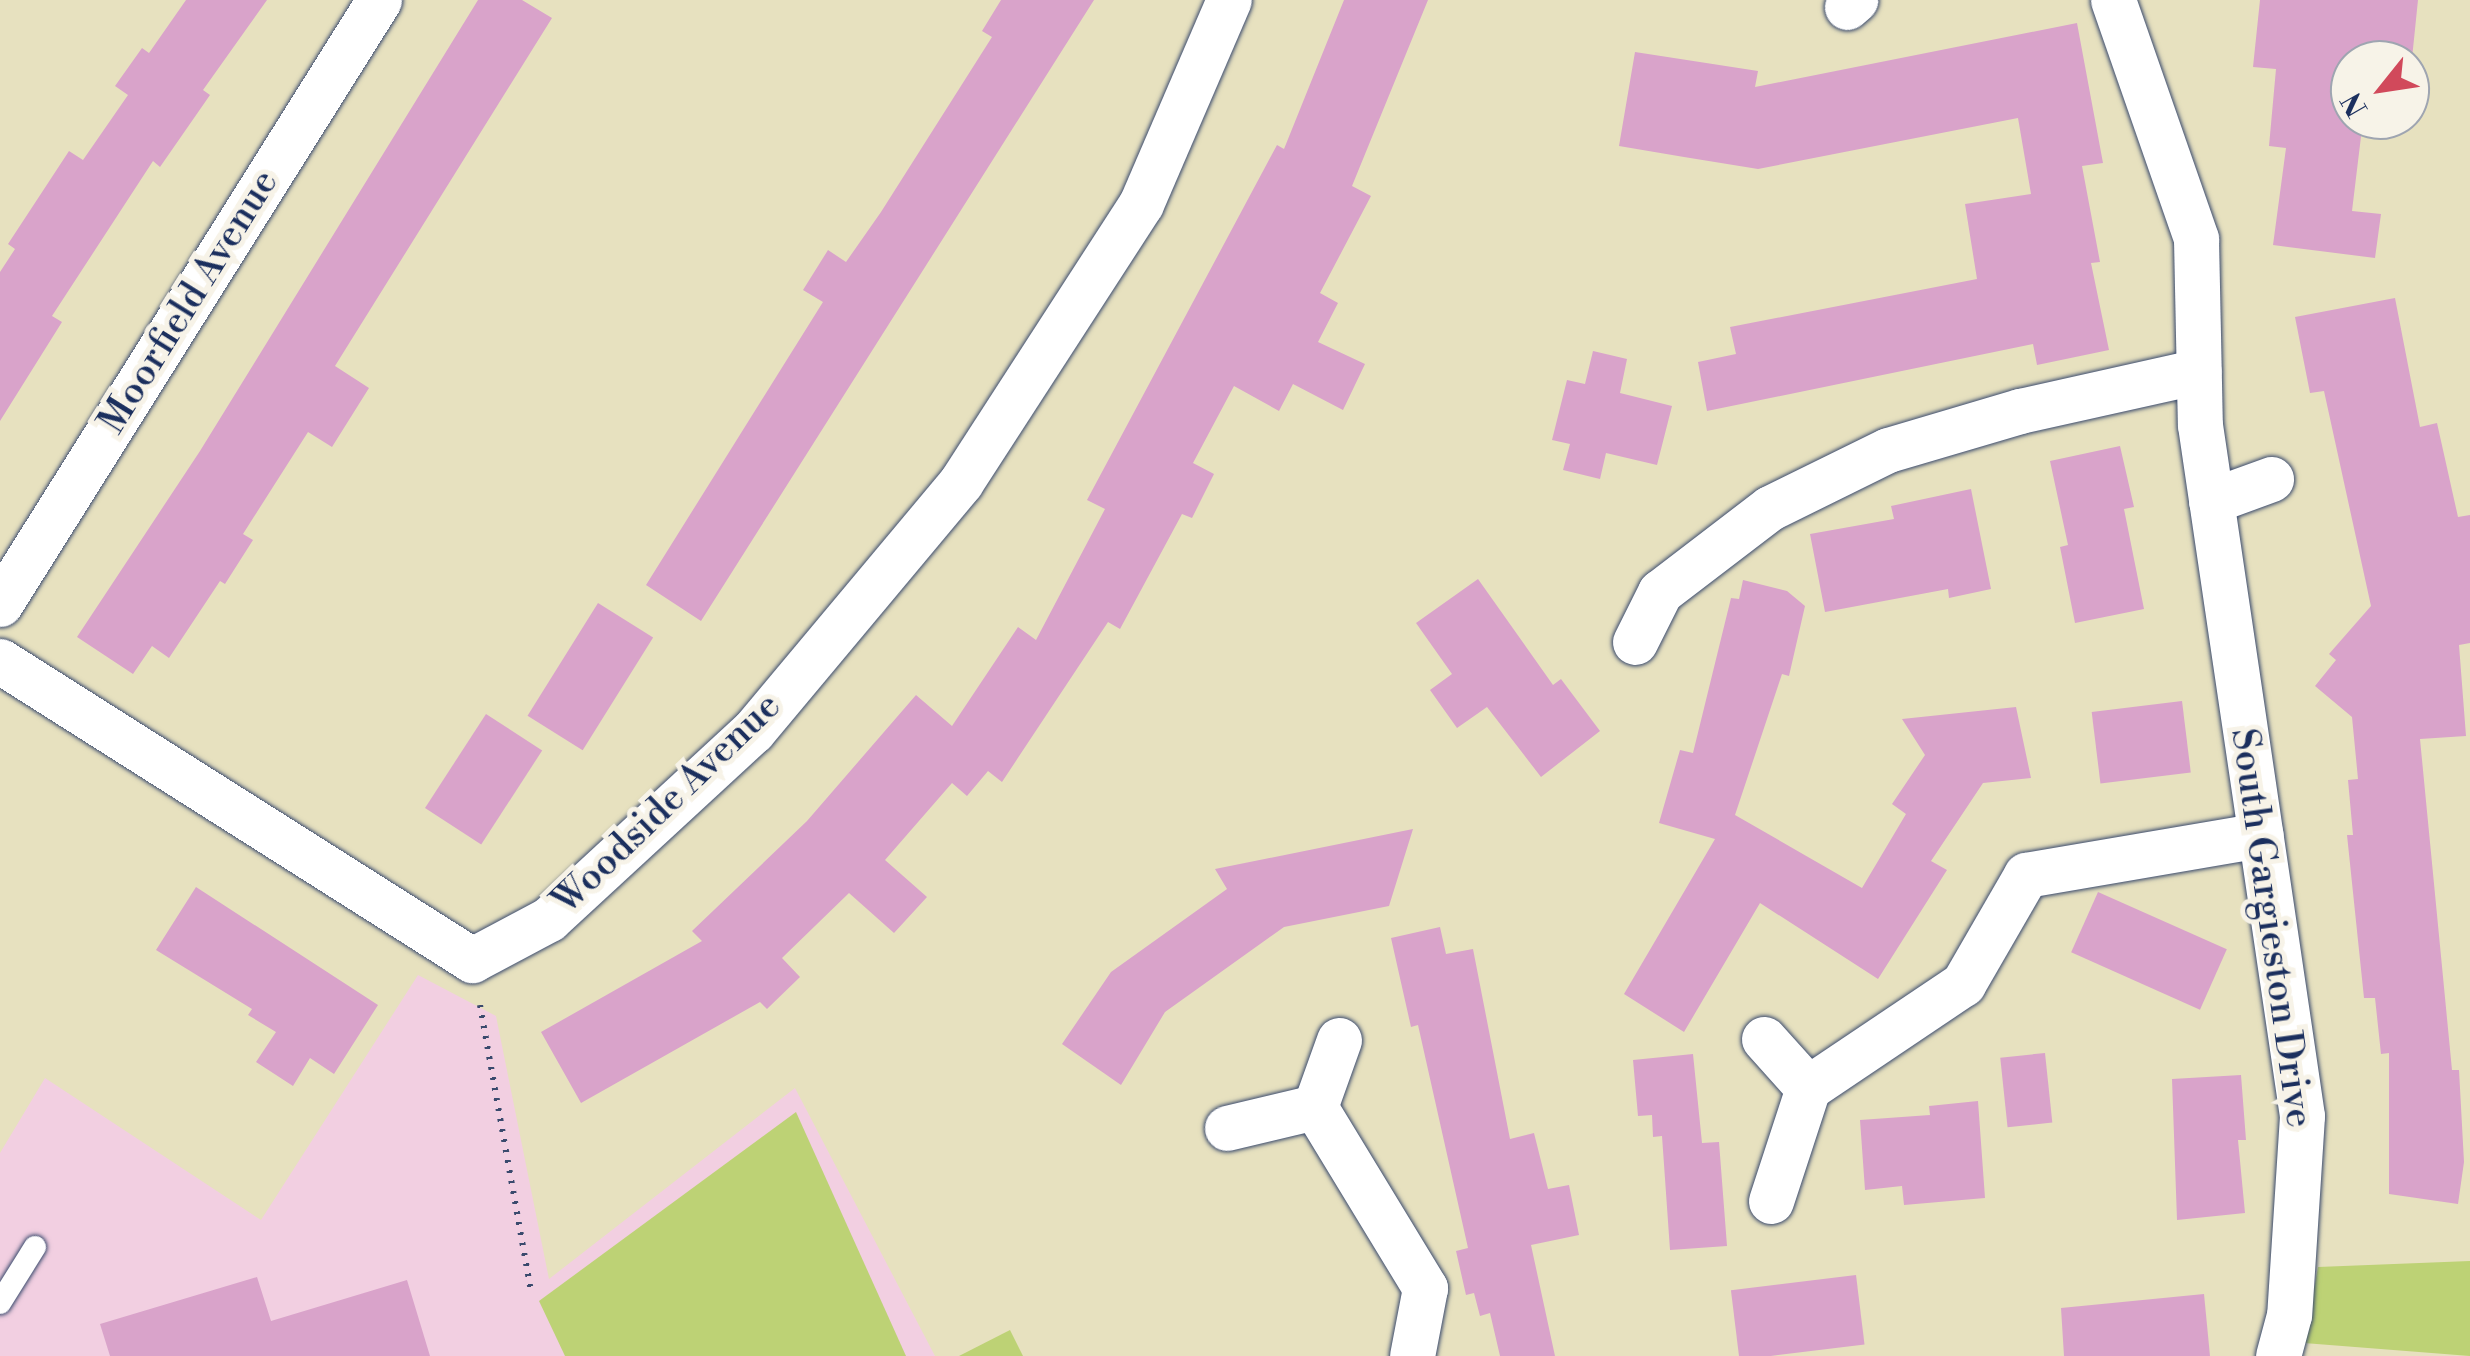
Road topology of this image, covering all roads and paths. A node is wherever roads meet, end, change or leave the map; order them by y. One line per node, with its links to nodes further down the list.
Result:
1 (379, 0): 7 (street, Moorfield Avenue)
2 (1229, 0): 11 (street, Woodside Avenue)
3 (2114, 0): 4 (street, South Gargieston Drive)
4 (2198, 372): 6 (street, South Gargieston Drive); 8 (street)
5 (2271, 479): 6 (street)
6 (2211, 500): 10 (street, South Gargieston Drive)
7 (0, 604)
8 (1635, 642)
9 (0, 661): 11 (street)
10 (2261, 835): 14 (street); 22 (street, South Gargieston Drive)
11 (472, 960): 19 (path)
12 (1764, 1039): 14 (street)
13 (1339, 1040): 15 (street)
14 (1808, 1088): 17 (street)
15 (1314, 1106): 16 (street); 21 (street)
16 (1227, 1128)
17 (1771, 1201)
18 (34, 1248): 20 (lane)
19 (531, 1291)
20 (0, 1303)
21 (1412, 1356)
22 (2278, 1356)

